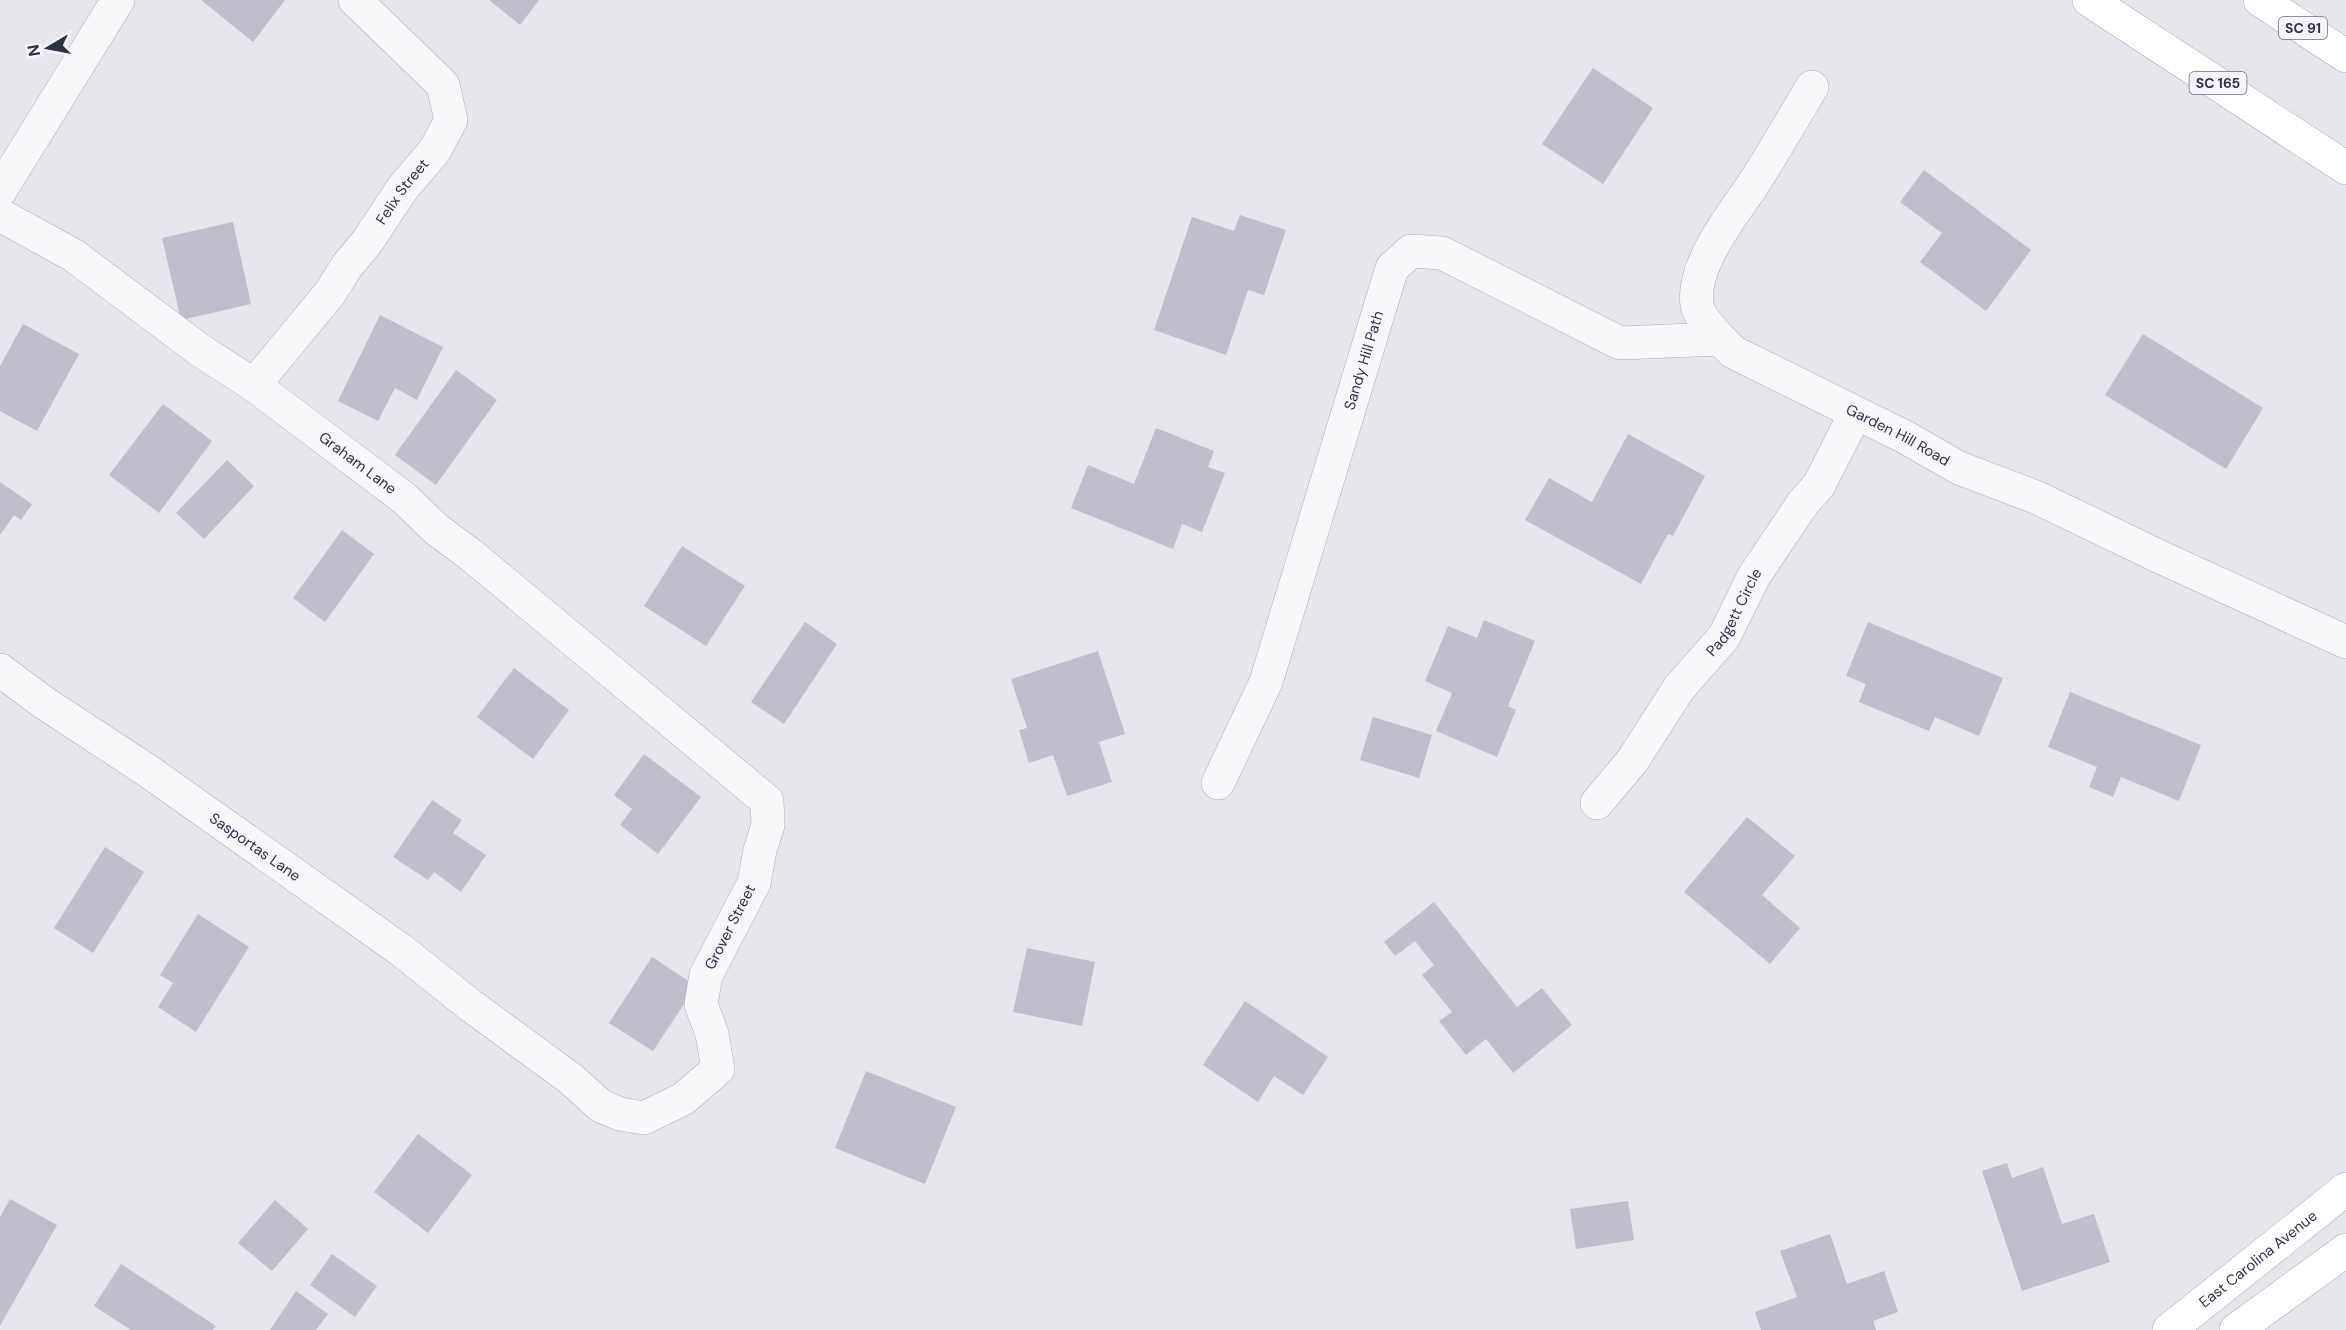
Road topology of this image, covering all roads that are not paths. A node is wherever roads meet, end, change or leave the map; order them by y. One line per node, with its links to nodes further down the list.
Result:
1 (118, 0): 8 (street)
2 (355, 0): 11 (street, Felix Street)
3 (2089, 0): 7 (main road, SC 165)
4 (2260, 0): 5 (main road, SC 91)
5 (2346, 56)
6 (1812, 87): 10 (street, Garden Hill Road)
7 (2346, 168)
8 (0, 191)
9 (0, 215): 11 (street, Graham Lane)
10 (1719, 339): 12 (street, Garden Hill Road); 16 (street, Sandy Hill Path)
11 (254, 386): 15 (street, Graham Lane)
12 (1855, 414): 13 (street, Garden Hill Road); 17 (street, Padgett Circle)
13 (2346, 642)
14 (0, 670): 18 (street, Sasportas Lane)
15 (695, 741): 18 (street, Grover Street)
16 (1218, 783)
17 (1597, 802)
18 (506, 1031)
19 (2346, 1189): 21 (main road, East Carolina Avenue)
20 (2346, 1250): 22 (main road)
21 (2169, 1330)
22 (2236, 1330)

